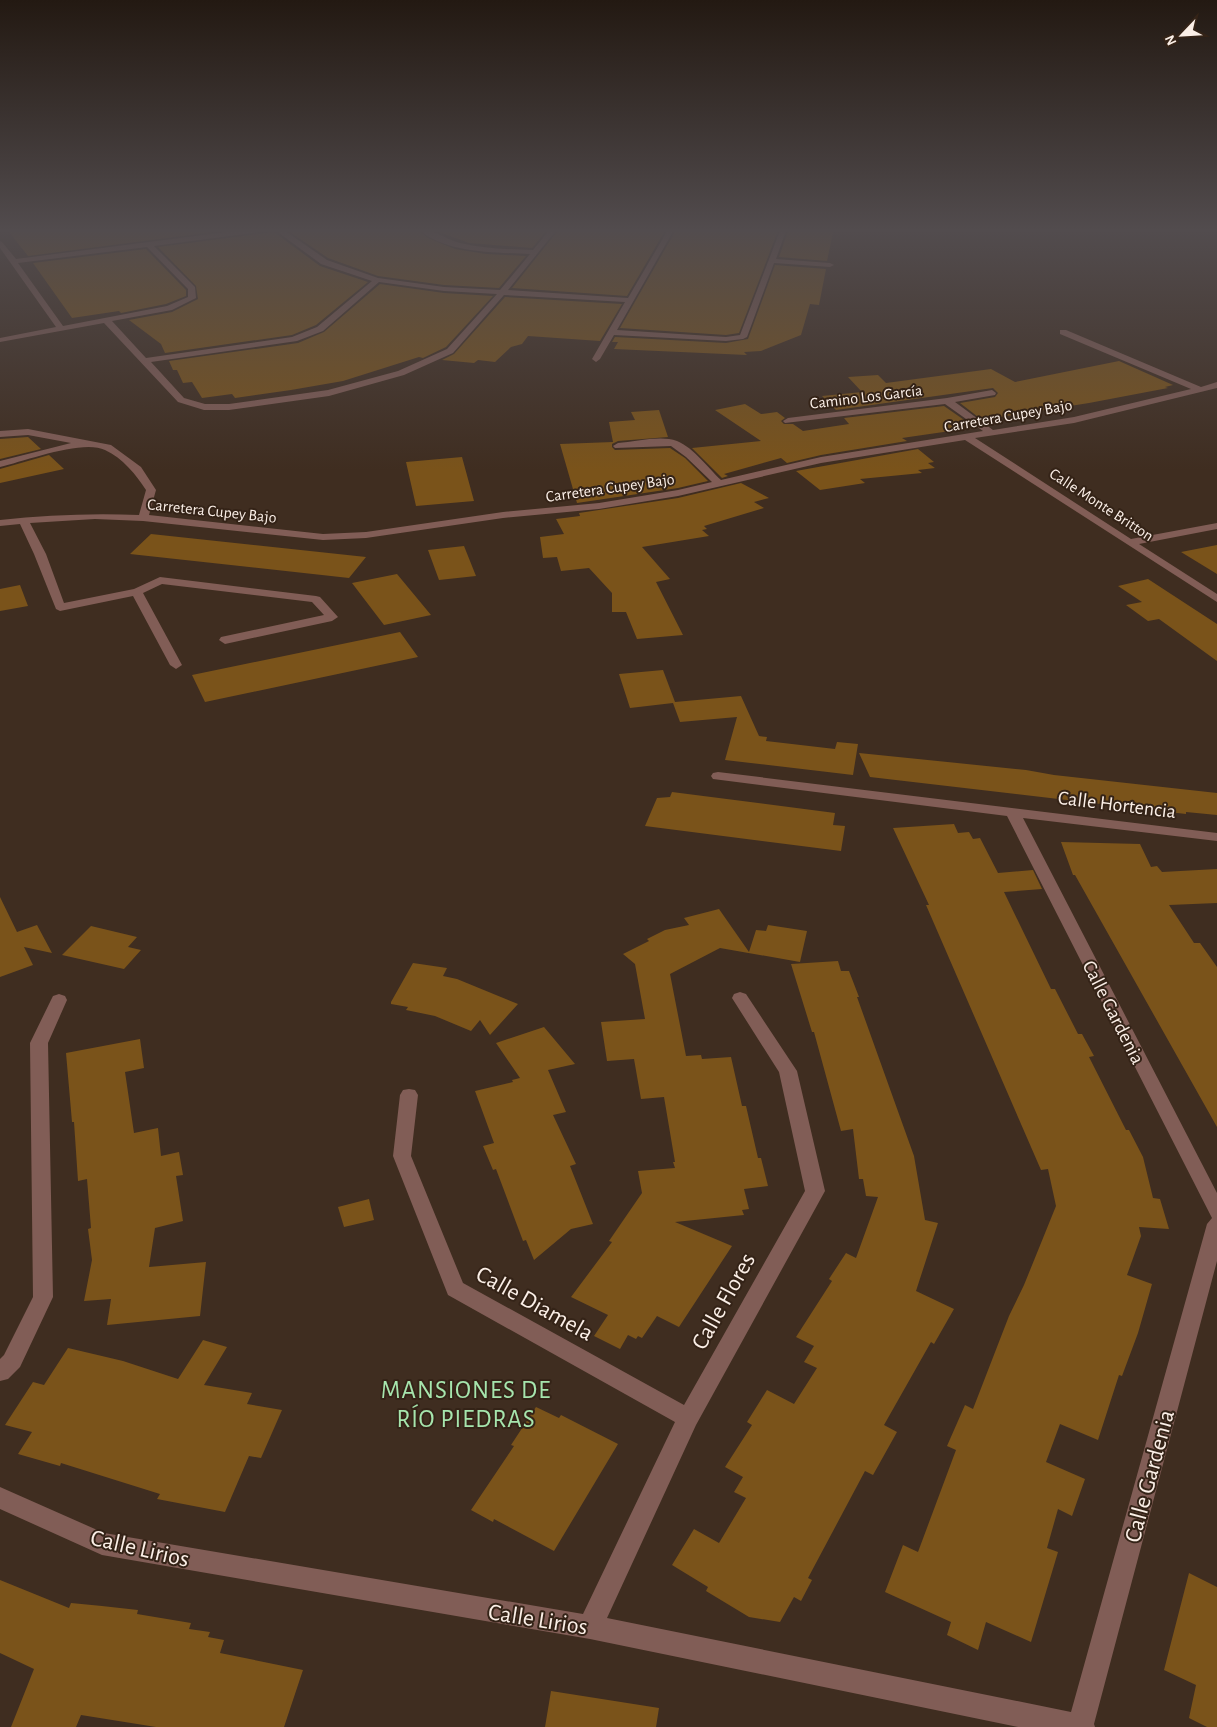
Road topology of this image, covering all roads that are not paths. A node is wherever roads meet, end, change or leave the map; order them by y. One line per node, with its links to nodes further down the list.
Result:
1 (47, 309): 8 (street)
2 (166, 309): 7 (street)
3 (344, 309): 13 (street)
4 (488, 309): 13 (street)
5 (625, 309): 9 (street)
6 (754, 309): 9 (street)
7 (106, 320): 8 (street); 13 (street)
8 (61, 328): 11 (street)
9 (611, 332): 12 (street)
10 (1063, 332): 15 (street)
11 (0, 340)
12 (596, 358)
13 (142, 361)
14 (1217, 385): 15 (street, Carretera Cupey Bajo)
15 (1199, 390): 20 (street, Carretera Cupey Bajo)
16 (992, 393): 17 (street, Camino Los García)
17 (947, 402): 18 (street, Camino Los García); 20 (street, Camino Los García)
18 (788, 421)
19 (0, 434): 22 (street)
20 (993, 434): 21 (street, Carretera Cupey Bajo)
21 (968, 438): 25 (street, Carretera Cupey Bajo); 30 (street, Calle Monte Britton)
22 (86, 442): 24 (street); 26 (street)
23 (618, 446): 25 (street)
24 (0, 464)
25 (720, 484): 26 (street, Carretera Cupey Bajo)
26 (143, 518): 27 (street, Carretera Cupey Bajo)
27 (23, 520): 28 (street, Carretera Cupey Bajo); 31 (street)
28 (0, 523)
29 (1217, 526): 30 (street)
30 (1131, 542): 32 (street, Calle Monte Britton)
31 (137, 592): 33 (street); 34 (street)
32 (1217, 599)
33 (224, 640)
34 (176, 665)
35 (718, 776): 36 (street, Calle Hortencia)
36 (1012, 811): 37 (street, Calle Hortencia); 41 (street, Calle Gardenia)
37 (1217, 837)
38 (740, 998): 44 (street, Calle Flores)
39 (59, 1000): 43 (street)
40 (409, 1095): 44 (street, Calle Diamela)
41 (1217, 1212)
42 (1217, 1224): 47 (street, Calle Gardenia)
43 (0, 1372)
44 (688, 1418): 46 (street, Calle Flores)
45 (0, 1498): 46 (street, Calle Lirios)
46 (590, 1627): 47 (street, Calle Lirios)
47 (1081, 1727)

